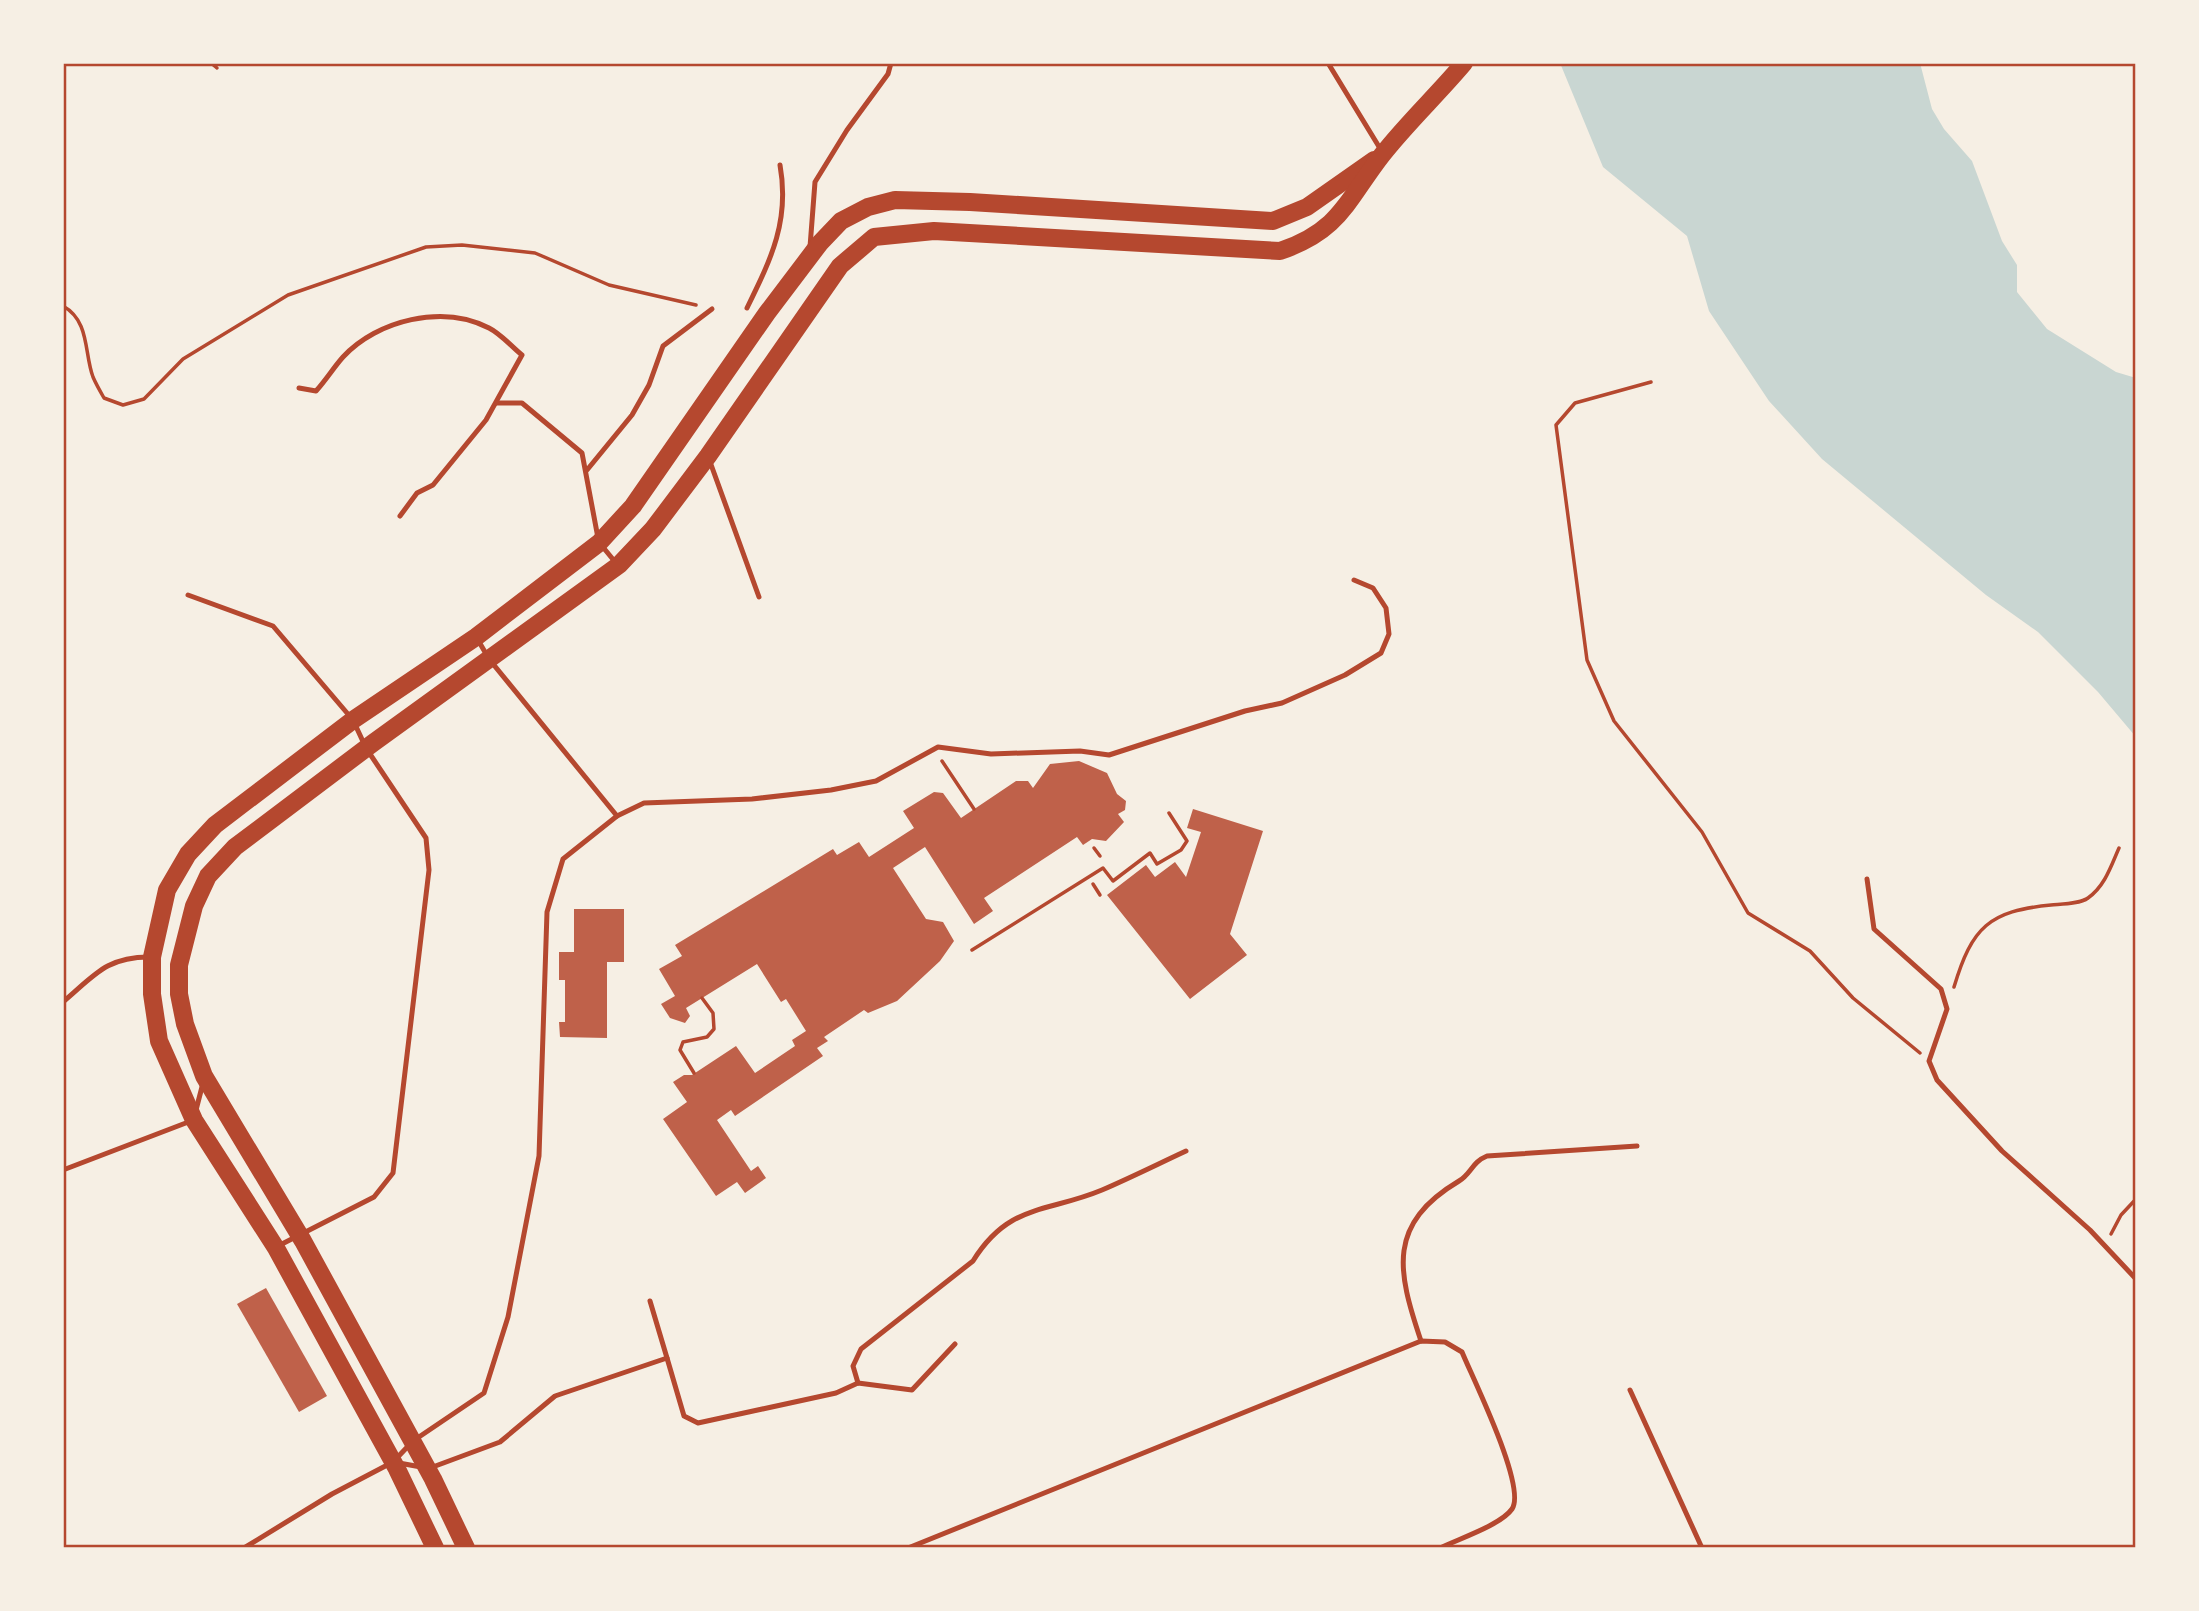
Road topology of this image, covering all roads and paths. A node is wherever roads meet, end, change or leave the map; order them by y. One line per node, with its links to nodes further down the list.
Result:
1 (211, 63): 5 (path)
2 (891, 63): 12 (lane)
3 (1328, 63): 6 (lane)
4 (1464, 63): 6 (main road)
5 (217, 68)
6 (1383, 154): 9 (main road); 11 (main road)
7 (780, 165): 14 (lane)
8 (895, 200): 9 (main road); 10 (main road); 12 (main road)
9 (1163, 216): 11 (main road)
10 (899, 232): 11 (main road); 19 (main road)
11 (1154, 244)
12 (810, 257): 22 (main road)
13 (63, 306): 15 (path)
14 (747, 308)
15 (712, 309): 20 (lane)
16 (1651, 382): 46 (path)
17 (299, 388): 18 (lane)
18 (497, 403): 20 (lane); 21 (lane)
19 (708, 456): 23 (main road); 26 (lane)
20 (587, 470): 22 (lane)
21 (400, 516)
22 (599, 543): 23 (lane); 27 (main road)
23 (618, 565): 28 (main road)
24 (1354, 580): 31 (lane)
25 (188, 595): 29 (lane)
26 (759, 597)
27 (476, 637): 28 (lane); 29 (main road)
28 (489, 659): 30 (main road); 34 (lane)
29 (353, 720): 30 (lane); 42 (main road)
30 (366, 748): 48 (main road); 54 (lane)
31 (934, 748): 32 (path); 34 (lane)
32 (974, 809)
33 (1169, 813): 41 (path)
34 (617, 816): 64 (lane)
35 (1094, 848): 37 (path)
36 (2119, 848): 45 (path)
37 (1100, 856)
38 (1867, 879): 45 (lane)
39 (1093, 884): 40 (path)
40 (1100, 895)
41 (972, 950)
42 (152, 957): 44 (lane); 49 (main road)
43 (702, 998): 47 (path)
44 (63, 1002)
45 (1947, 1009): 46 (lane)
46 (1929, 1061): 55 (lane)
47 (694, 1073)
48 (204, 1076): 49 (lane); 54 (main road)
49 (194, 1120): 52 (lane); 56 (main road)
50 (1637, 1146): 59 (lane)
51 (1186, 1151): 62 (lane)
52 (63, 1170)
53 (2136, 1199): 55 (path)
54 (299, 1234): 56 (lane); 64 (main road)
55 (2106, 1246): 57 (lane)
56 (276, 1248): 65 (main road)
57 (2136, 1279)
58 (650, 1301): 61 (lane)
59 (1421, 1341): 70 (lane); 71 (lane)
60 (956, 1345): 62 (lane)
61 (667, 1358): 62 (lane); 66 (lane)
62 (858, 1383)
63 (1630, 1390): 72 (lane)
64 (413, 1441): 65 (lane); 66 (main road)
65 (393, 1462): 66 (lane); 67 (lane); 68 (main road)
66 (428, 1468): 69 (main road)
67 (244, 1548)
68 (435, 1548)
69 (466, 1548)
70 (908, 1548)
71 (1440, 1548)
72 (1702, 1548)

